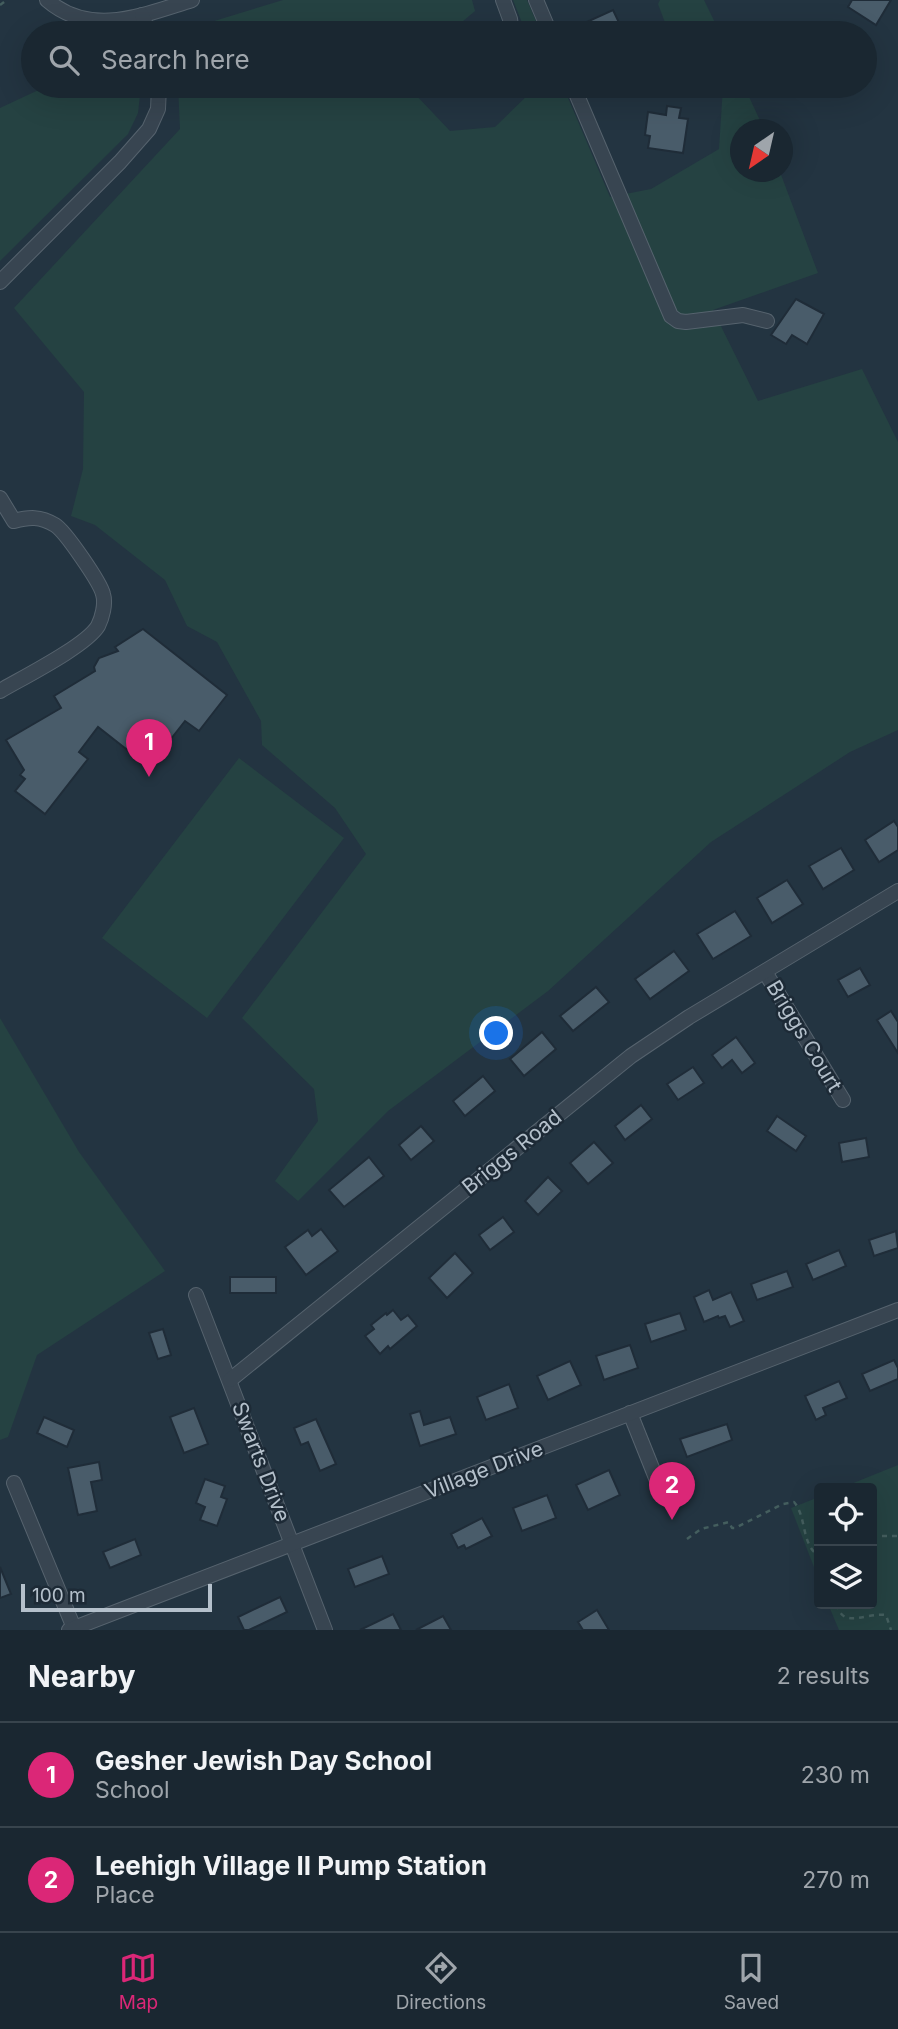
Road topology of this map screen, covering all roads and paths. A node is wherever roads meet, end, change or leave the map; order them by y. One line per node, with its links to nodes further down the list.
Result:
1 (7, 0): 6 (path)
2 (47, 0): 8 (street)
3 (192, 0): 7 (street)
4 (503, 0): 11 (street)
5 (536, 0): 12 (street)
6 (0, 5)
7 (142, 15): 9 (street); 10 (street)
8 (87, 21)
9 (112, 21)
10 (144, 21)
11 (510, 21)
12 (545, 21)
13 (158, 98): 15 (street)
14 (578, 98): 16 (street)
15 (0, 282)
16 (767, 321)
17 (0, 498): 18 (street)
18 (0, 691)
19 (898, 891): 20 (street, Briggs Road)
20 (765, 972): 21 (street, Briggs Court); 24 (street, Briggs Road)
21 (843, 1100)
22 (196, 1295): 24 (street, Swarts Drive)
23 (898, 1310): 25 (street, Village Drive)
24 (230, 1380): 31 (street, Swarts Drive)
25 (629, 1413): 27 (street); 31 (street, Village Drive)
26 (14, 1483): 34 (street)
27 (662, 1493)
28 (898, 1535): 29 (path)
29 (877, 1536)
30 (687, 1539): 32 (path)
31 (292, 1543): 34 (street, Village Drive); 35 (street, Swarts Drive)
32 (814, 1553)
33 (839, 1609): 36 (path)
34 (72, 1629)
35 (325, 1630)
36 (891, 1630)

